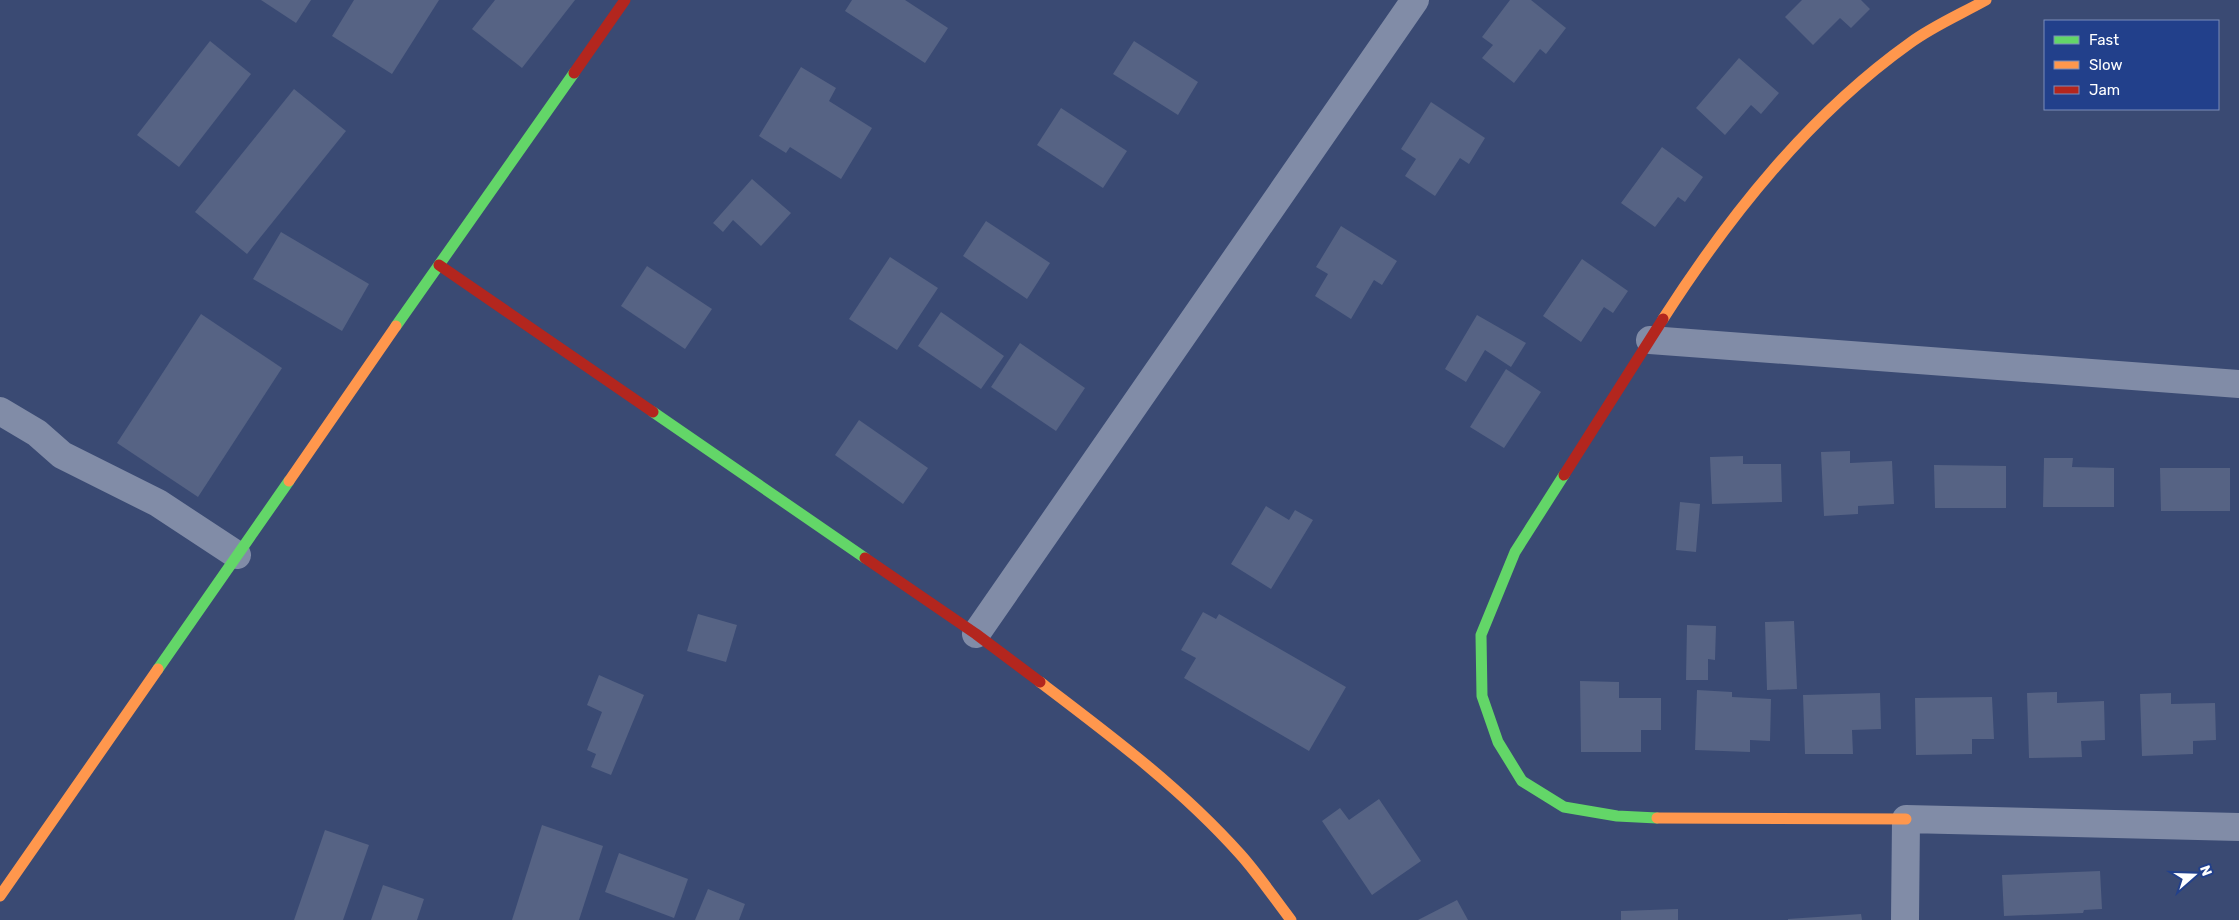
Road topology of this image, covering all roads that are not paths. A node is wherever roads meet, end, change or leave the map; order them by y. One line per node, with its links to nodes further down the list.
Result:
1 (625, 0): 4 (street)
2 (1415, 0): 9 (street)
3 (1986, 0): 5 (street)
4 (439, 265): 8 (street); 9 (street)
5 (1650, 340): 6 (street); 10 (street)
6 (2239, 384)
7 (0, 411): 8 (street)
8 (237, 555): 12 (street)
9 (976, 634): 13 (street)
10 (1906, 819): 11 (street); 14 (street)
11 (2239, 827)
12 (0, 896)
13 (1291, 920)
14 (1905, 920)

